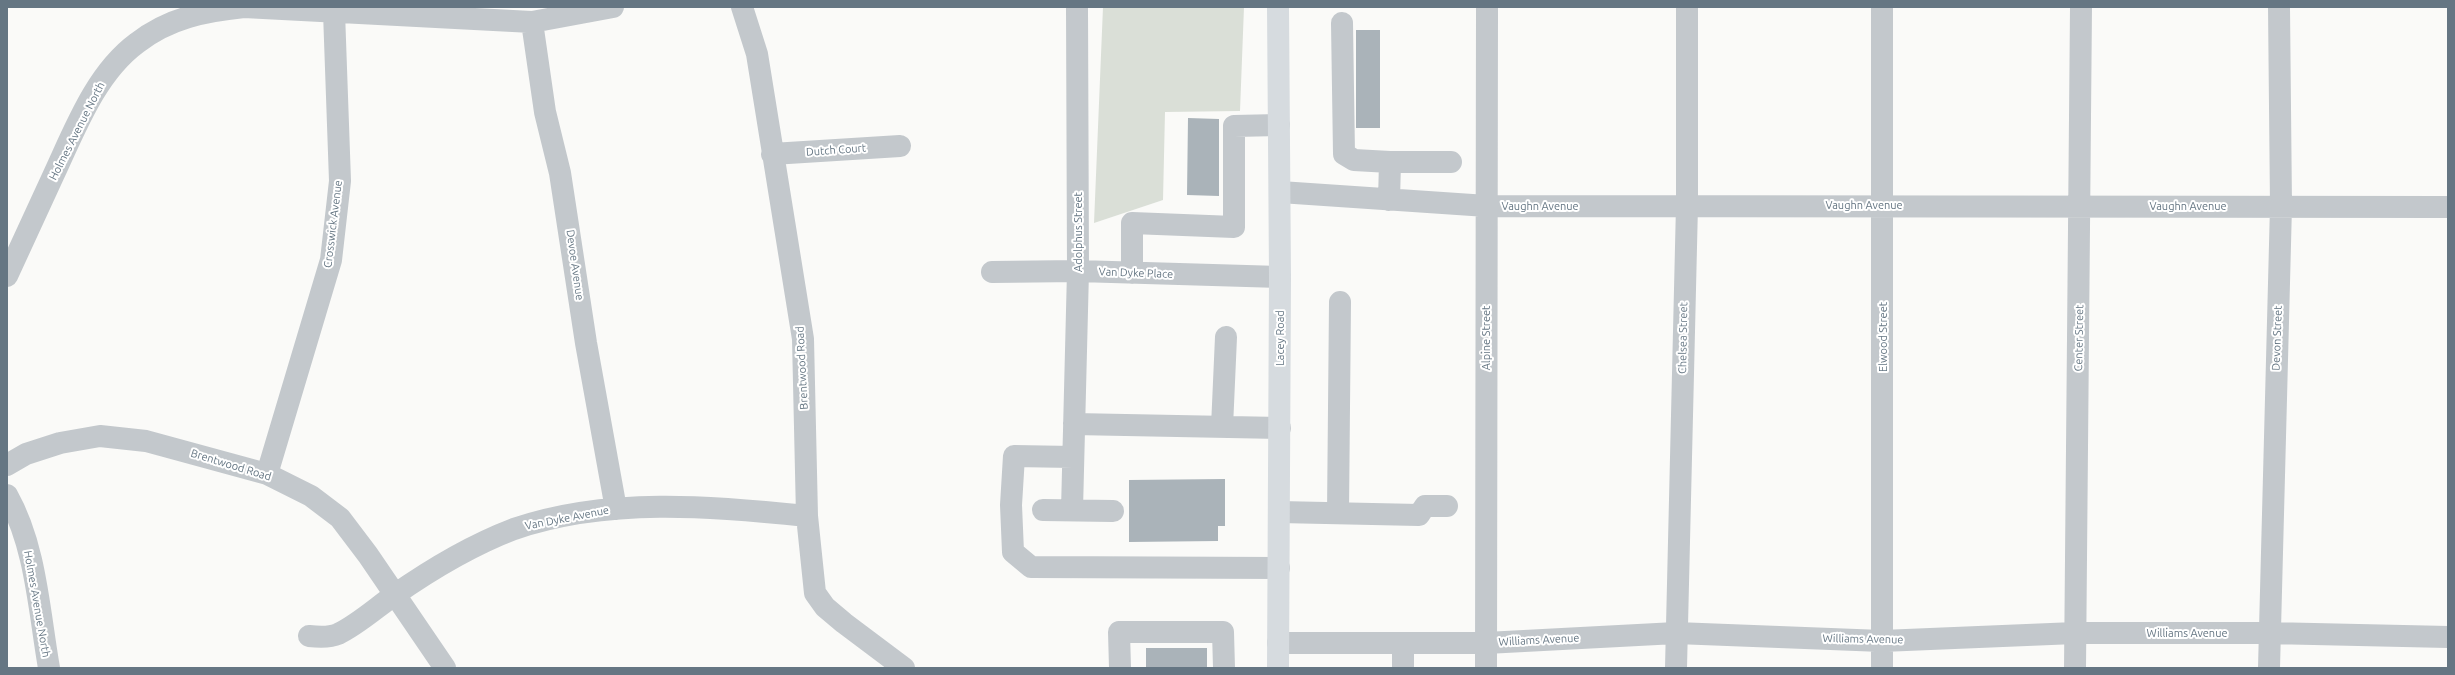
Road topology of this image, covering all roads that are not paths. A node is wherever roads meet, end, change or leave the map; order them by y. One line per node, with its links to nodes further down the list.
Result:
1 (614, 7): 11 (street, Holmes Avenue North)
2 (742, 7): 15 (street, Brentwood Road)
3 (1076, 7): 26 (street, Adolphus Street)
4 (1278, 7): 13 (main road, Lacey Road)
5 (1487, 7): 22 (street, Alpine Street)
6 (1687, 7): 20 (street, Chelsea Street)
7 (1882, 7): 21 (street, Elwood Street)
8 (2081, 7): 23 (street, Center Street)
9 (2279, 7): 24 (street, Devon Street)
10 (334, 12): 11 (street, Holmes Avenue North); 29 (street, Holmes Avenue North); 38 (street, Crosswick Avenue)
11 (532, 22): 41 (street, Devoe Avenue)
12 (1342, 23): 16 (street)
13 (1279, 125): 18 (main road, Lacey Road); 28 (street)
14 (900, 146): 15 (street, Dutch Court)
15 (772, 154): 47 (street, Brentwood Road)
16 (1390, 162): 17 (street); 19 (street)
17 (1451, 162)
18 (1280, 192): 19 (street, Vaughn Avenue); 30 (main road, Lacey Road)
19 (1389, 200): 22 (street, Vaughn Avenue)
20 (1687, 205): 21 (street, Vaughn Avenue); 22 (street, Vaughn Avenue); 51 (street, Chelsea Street)
21 (1883, 205): 23 (street, Vaughn Avenue); 55 (street, Elwood Street)
22 (1487, 206): 58 (street, Alpine Street)
23 (2081, 206): 24 (street, Vaughn Avenue); 52 (street, Center Street)
24 (2281, 206): 25 (street, Vaughn Avenue); 50 (street, Devon Street)
25 (2448, 207)
26 (1078, 271): 27 (street, Van Dyke Place); 28 (street, Van Dyke Place); 33 (street, Adolphus Street)
27 (992, 272)
28 (1132, 273): 30 (street, Van Dyke Place)
29 (7, 276)
30 (1280, 277): 35 (main road, Lacey Road)
31 (1340, 302): 46 (street)
32 (1226, 338): 34 (street)
33 (1074, 424): 34 (street); 36 (street, Adolphus Street)
34 (1222, 427): 35 (street)
35 (1280, 428): 45 (main road, Lacey Road)
36 (1073, 457): 43 (street, Adolphus Street); 48 (street)
37 (7, 465): 38 (street, Brentwood Road)
38 (267, 474): 49 (street, Brentwood Road)
39 (7, 495): 59 (street, Holmes Avenue North)
40 (1447, 506): 46 (street)
41 (616, 509): 47 (street, Van Dyke Avenue); 49 (street, Van Dyke Avenue)
42 (1043, 510): 43 (street)
43 (1072, 510): 44 (street)
44 (1113, 511)
45 (1280, 512): 46 (street); 48 (main road, Lacey Road)
46 (1338, 513)
47 (808, 516): 61 (street, Brentwood Road)
48 (1279, 568): 56 (main road, Lacey Road)
49 (395, 594): 53 (street, Van Dyke Avenue); 60 (street, Brentwood Road)
50 (2269, 632): 52 (street, Williams Avenue); 54 (street, Williams Avenue); 70 (street, Devon Street)
51 (1676, 633): 55 (street, Williams Avenue); 58 (street, Williams Avenue); 67 (street, Chelsea Street)
52 (2075, 633): 55 (street, Williams Avenue); 69 (street, Center Street)
53 (309, 636)
54 (2448, 637)
55 (1882, 641): 68 (street, Elwood Street)
56 (1278, 643): 57 (street, Williams Avenue); 64 (main road, Lacey Road)
57 (1403, 643): 58 (street, Williams Avenue); 65 (street)
58 (1486, 643): 66 (street, Alpine Street)
59 (48, 668)
60 (445, 668)
61 (904, 668)
62 (1120, 668): 63 (street)
63 (1224, 668)
64 (1278, 668)
65 (1403, 668)
66 (1486, 668)
67 (1676, 668)
68 (1882, 668)
69 (2075, 668)
70 (2269, 668)

